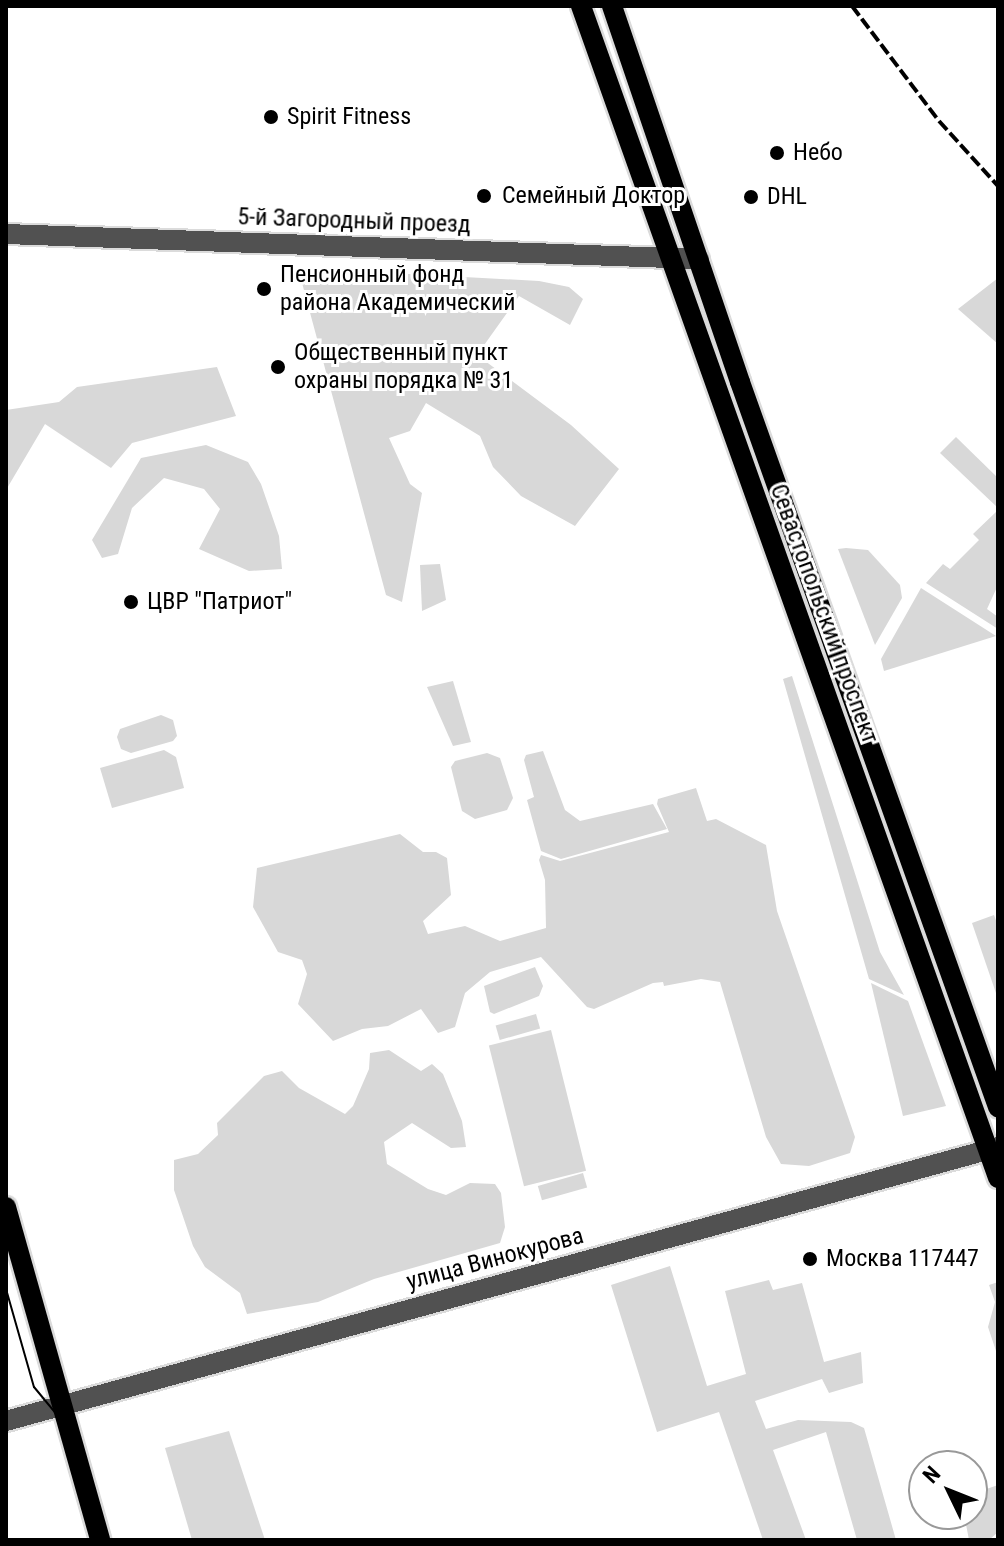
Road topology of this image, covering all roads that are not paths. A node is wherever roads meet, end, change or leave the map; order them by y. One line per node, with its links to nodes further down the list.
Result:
1 (581, 6): 4 (main road, Севастопольский проспект)
2 (612, 6): 3 (main road, Севастопольский проспект)
3 (631, 59): 4 (street); 6 (main road, Севастопольский проспект)
4 (603, 68): 7 (main road, Севастопольский проспект)
5 (6, 234): 7 (street, 5-й Загородный проезд)
6 (699, 259): 7 (street, 5-й Загородный проезд); 8 (main road, Севастопольский проспект)
7 (671, 260): 10 (main road, Севастопольский проспект)
8 (993, 1077): 9 (main road, Севастопольский проспект); 10 (street)
9 (998, 1107)
10 (973, 1112): 11 (main road, Севастопольский проспект)
11 (993, 1148): 12 (main road, Севастопольский проспект); 14 (street, улица Винокурова)
12 (998, 1178)
13 (6, 1207): 14 (main road)
14 (64, 1405): 15 (street, улица Винокурова); 16 (main road)
15 (6, 1421)
16 (100, 1540)

